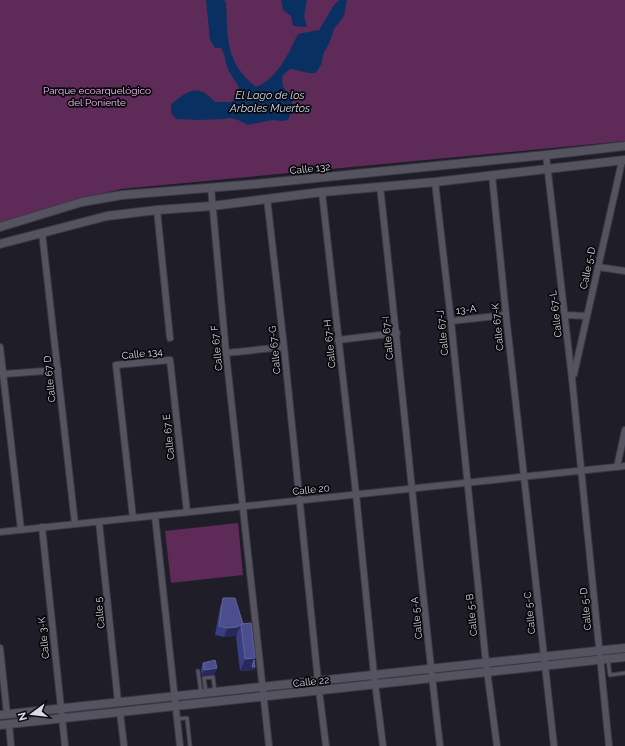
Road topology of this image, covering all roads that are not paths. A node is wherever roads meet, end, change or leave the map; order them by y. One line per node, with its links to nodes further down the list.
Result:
1 (625, 146): 2 (street, Calle 132)
2 (546, 155): 4 (street, Calle 67-L); 8 (street, Calle 132)
3 (624, 160): 4 (street); 16 (street, Calle 5-D)
4 (548, 169): 5 (street); 19 (street, Calle 67-L)
5 (492, 175): 6 (street); 18 (street, Calle 67-K)
6 (435, 182): 7 (street); 21 (street, Calle 67-J)
7 (380, 186): 9 (street); 22 (street, Calle 67-I)
8 (211, 188): 11 (street, Calle 67 F); 13 (street, Calle 132)
9 (322, 192): 10 (street); 24 (street, Calle 67-H)
10 (268, 198): 11 (street); 26 (street, Calle 67-G)
11 (212, 206): 12 (street); 27 (street, Calle 67 F)
12 (157, 210): 14 (street); 23 (street)
13 (0, 227)
14 (42, 232): 15 (street); 29 (street, Calle 67 D)
15 (0, 244)
16 (598, 267): 17 (street); 20 (street, Calle 5-D)
17 (625, 271)
18 (506, 315): 21 (street, 13-A); 36 (street, Calle 67-K)
19 (565, 315): 20 (street); 31 (street, Calle 67-L)
20 (587, 316): 31 (street, Calle 5-D)
21 (451, 321): 37 (street, Calle 67-J)
22 (397, 333): 24 (street); 38 (street, Calle 67-I)
23 (170, 338)
24 (338, 340): 39 (street, Calle 67-H)
25 (0, 347): 30 (street)
26 (284, 347): 27 (street); 40 (street, Calle 67-G)
27 (226, 353): 41 (street, Calle 67 F)
28 (170, 360): 42 (street, Calle 67 E); 44 (street, Calle 134)
29 (58, 370): 30 (street); 46 (street, Calle 67 D)
30 (4, 374): 48 (street)
31 (572, 379): 35 (street, Calle 67-L)
32 (625, 430): 34 (street)
33 (625, 466): 34 (street, Calle 20)
34 (617, 467): 35 (street, Calle 20)
35 (582, 471): 36 (street, Calle 20); 52 (street, Calle 5-D)
36 (523, 477): 37 (street, Calle 20); 53 (street, Calle 5-C)
37 (468, 483): 38 (street, Calle 20); 56 (street, Calle 5-B)
38 (413, 488): 39 (street, Calle 20); 58 (street, Calle 5-A)
39 (356, 494): 40 (street, Calle 20); 62 (street)
40 (300, 500): 41 (street, Calle 20); 64 (street)
41 (244, 506): 42 (street, Calle 20); 66 (street)
42 (187, 512): 43 (street, Calle 20)
43 (155, 516): 44 (street, Calle 20); 70 (street)
44 (132, 518): 45 (street, Calle 20)
45 (99, 522): 46 (street, Calle 20); 72 (street, Calle 5)
46 (75, 524): 47 (street, Calle 20)
47 (42, 528): 48 (street, Calle 20); 74 (street, Calle 3-K)
48 (21, 530): 49 (street, Calle 20)
49 (0, 532)
50 (0, 648): 76 (street)
51 (625, 648): 52 (street, Calle 22)
52 (599, 651): 53 (street, Calle 22); 55 (street, Calle 5-D)
53 (544, 657): 56 (street, Calle 22); 57 (street, Calle 5-C)
54 (625, 657): 55 (street, Calle 22)
55 (604, 659): 57 (street, Calle 22); 61 (lane); 92 (street, Calle 5-D)
56 (486, 663): 58 (street, Calle 22); 60 (street, Calle 5-B)
57 (545, 666): 60 (street, Calle 22); 91 (street, Calle 5-C)
58 (431, 669): 62 (street, Calle 22); 63 (street, Calle 5-A)
59 (198, 671): 69 (lane)
60 (487, 672): 63 (street, Calle 22); 90 (street, Calle 5-B)
61 (625, 673)
62 (374, 675): 64 (street, Calle 22); 65 (street)
63 (432, 678): 65 (street, Calle 22); 89 (street, Calle 5-A)
64 (318, 681): 66 (street, Calle 22)
65 (376, 684): 67 (street, Calle 22); 88 (street)
66 (263, 687): 68 (street, Calle 22); 71 (street)
67 (319, 690): 71 (street, Calle 22); 87 (street)
68 (215, 692): 69 (street, Calle 22); 69 (lane)
69 (204, 693): 70 (street, Calle 22)
70 (174, 696): 72 (street, Calle 22); 73 (street)
71 (263, 696): 73 (street, Calle 22); 86 (street)
72 (118, 702): 74 (street, Calle 22)
73 (175, 706): 75 (street, Calle 22); 78 (street)
74 (60, 708): 76 (street, Calle 22); 77 (street, Calle 3-K)
75 (120, 712): 77 (street, Calle 22); 83 (street)
76 (4, 714)
77 (62, 718): 79 (street, Calle 22); 82 (street, Calle 3-K)
78 (177, 719): 84 (street); 85 (lane)
79 (9, 724): 80 (street, Calle 22); 81 (street)
80 (0, 725)
81 (11, 746)
82 (65, 746)
83 (124, 746)
84 (180, 746)
85 (190, 746)
86 (269, 746)
87 (326, 746)
88 (383, 746)
89 (440, 746)
90 (496, 746)
91 (554, 746)
92 (610, 746)

